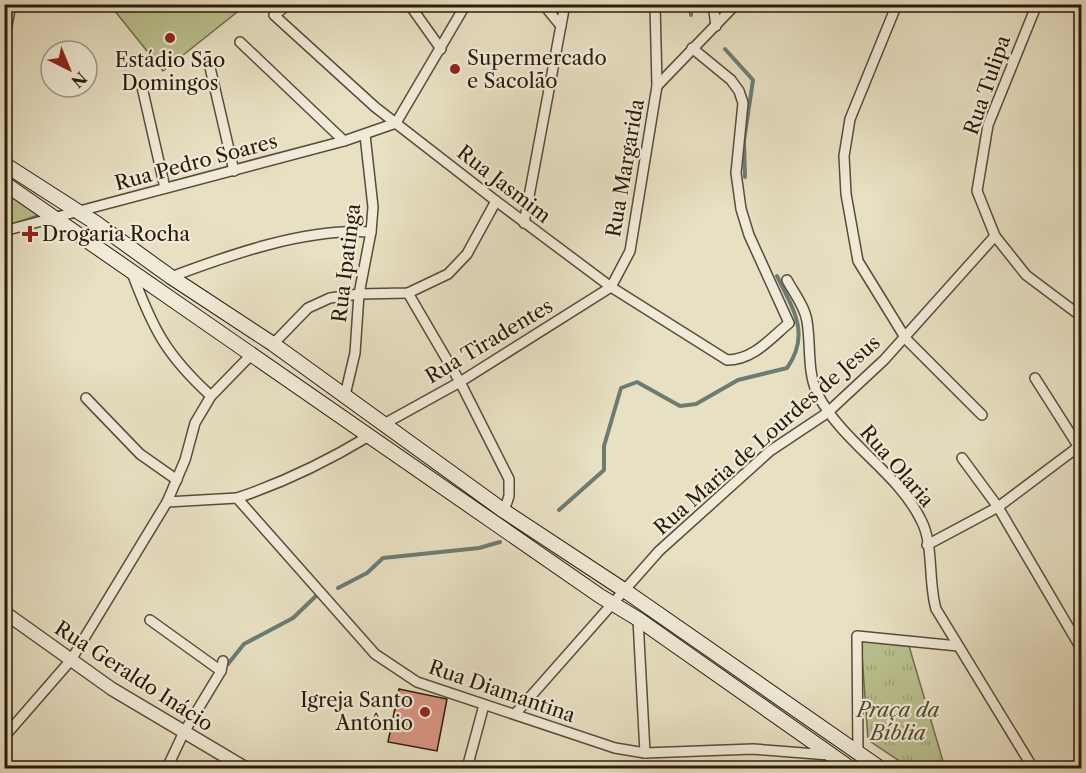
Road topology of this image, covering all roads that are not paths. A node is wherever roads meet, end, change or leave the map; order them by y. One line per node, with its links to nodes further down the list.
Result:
1 (11, 4): 14 (street)
2 (289, 4): 21 (street, Rua Jasmim)
3 (409, 4): 17 (street)
4 (465, 4): 17 (street)
5 (543, 4): 12 (street)
6 (565, 4): 12 (street)
7 (655, 4): 19 (street, Rua Margarida)
8 (713, 4): 13 (street)
9 (736, 4): 13 (street)
10 (897, 4): 42 (street)
11 (1037, 4): 34 (street, Rua Tulipa)
12 (561, 26): 31 (street)
13 (716, 26): 16 (street)
14 (4, 42)
15 (240, 42): 23 (street)
16 (692, 48): 19 (street); 38 (street, Rua Jasmim)
17 (441, 49): 21 (street)
18 (209, 63): 25 (street)
19 (657, 86): 38 (street, Rua Margarida)
20 (142, 87): 27 (street)
21 (396, 123): 22 (street, Rua Pedro Soares); 28 (street, Rua Jasmim)
22 (365, 135): 23 (street, Rua Pedro Soares); 33 (street, Rua Ipatinga)
23 (344, 141): 25 (street, Rua Pedro Soares)
24 (4, 164): 29 (main road)
25 (234, 171): 27 (street, Rua Pedro Soares)
26 (4, 183): 30 (main road)
27 (165, 188): 29 (street, Rua Pedro Soares)
28 (495, 201): 31 (street, Rua Jasmim); 39 (street)
29 (78, 212): 30 (street, Rua Pedro Soares); 36 (main road)
30 (58, 218): 32 (street, Rua Pedro Soares); 35 (main road)
31 (524, 223): 38 (street, Rua Jasmim)
32 (4, 231)
33 (371, 232): 36 (street); 40 (street, Rua Ipatinga)
34 (995, 236): 41 (street, Rua Tulipa); 42 (street, Rua Maria de Lourdes de Jesus)
35 (132, 273): 44 (main road); 48 (street)
36 (171, 277): 43 (main road)
37 (787, 280): 50 (street, Rua Olaria)
38 (611, 287): 46 (street, Rua Tiradentes)
39 (408, 293): 40 (street); 46 (street)
40 (359, 294): 43 (street); 47 (street, Rua Ipatinga)
41 (1082, 317)
42 (906, 339): 50 (street, Rua Maria de Lourdes de Jesus); 51 (street)
43 (273, 344): 47 (main road)
44 (253, 353): 48 (street); 53 (main road)
45 (1035, 378): 54 (street)
46 (460, 382): 52 (street, Rua Tiradentes); 60 (street)
47 (345, 394): 52 (main road)
48 (211, 396): 56 (street)
49 (86, 398): 56 (street)
50 (827, 413): 61 (street, Rua Olaria); 62 (street, Rua Maria de Lourdes de Jesus)
51 (982, 415)
52 (384, 424): 60 (main road)
53 (369, 436): 57 (street); 63 (main road)
54 (1080, 447): 59 (street)
55 (962, 458): 59 (street)
56 (177, 480): 58 (street)
57 (237, 498): 58 (street); 70 (street, Rua Diamantina)
58 (167, 502): 69 (street)
59 (998, 507): 61 (street); 68 (street)
60 (504, 511): 62 (main road)
61 (927, 545): 67 (street, Rua Olaria)
62 (624, 590): 63 (street, Rua Maria de Lourdes de Jesus); 75 (main road)
63 (612, 604): 65 (main road); 71 (street, Rua Maria de Lourdes de Jesus)
64 (4, 612): 69 (street, Rua Geraldo Inácio)
65 (638, 619): 74 (street); 76 (main road)
66 (150, 620): 72 (street)
67 (958, 646): 75 (street); 82 (street, Rua Olaria)
68 (1082, 650)
69 (71, 660): 72 (street, Rua Geraldo Inácio); 73 (street)
70 (484, 705): 71 (street, Rua Diamantina); 79 (street)
71 (515, 714): 74 (street, Rua Diamantina)
72 (183, 734): 77 (street); 78 (street, Rua Geraldo Inácio)
73 (4, 737)
74 (645, 753): 76 (street, Rua Diamantina)
75 (858, 753): 81 (main road)
76 (829, 755): 80 (main road)
77 (167, 768)
78 (245, 768)
79 (467, 768)
80 (850, 768)
81 (880, 768)
82 (1033, 768)

